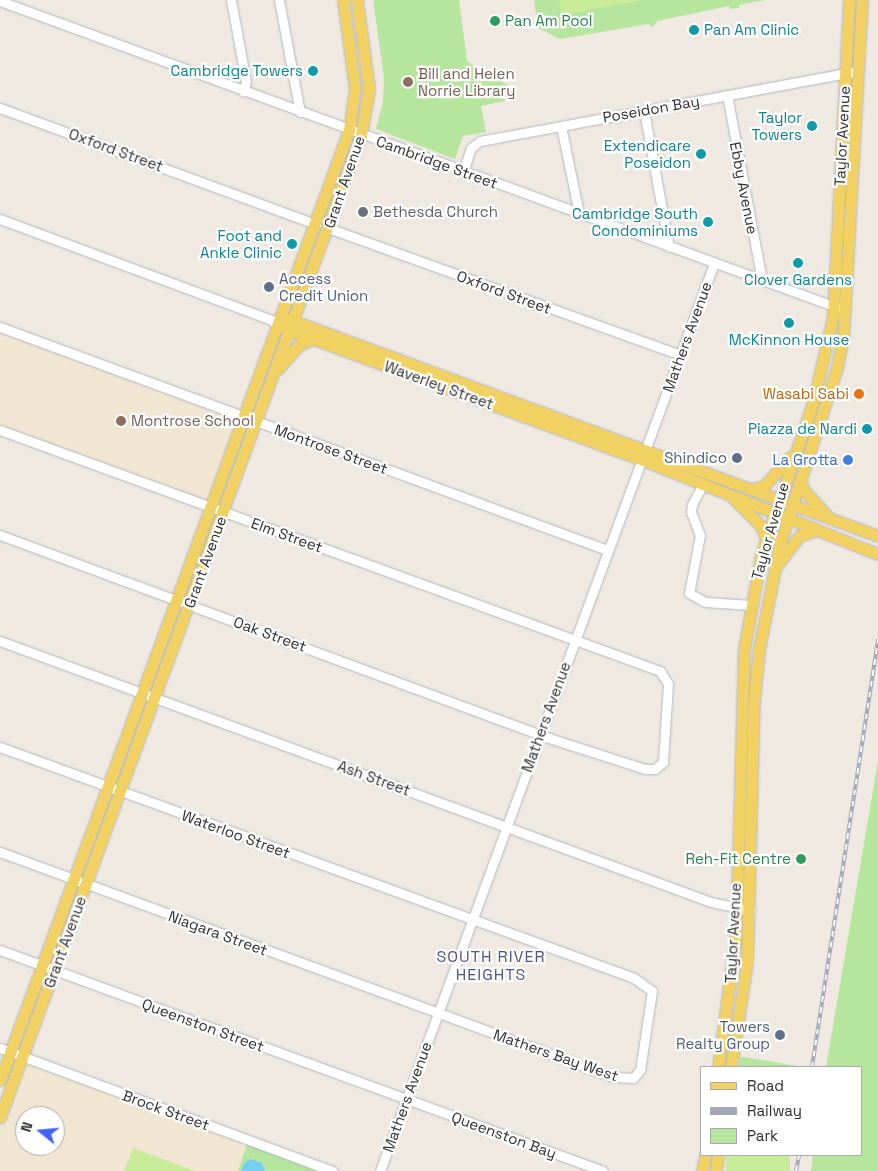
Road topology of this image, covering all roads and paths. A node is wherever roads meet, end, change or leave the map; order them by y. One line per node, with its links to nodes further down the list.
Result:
1 (231, 0): 10 (street)
2 (278, 0): 14 (street)
3 (343, 0): 16 (main road, Grant Avenue)
4 (357, 0): 17 (main road, Grant Avenue)
5 (849, 0): 9 (main road, Taylor Avenue)
6 (862, 0): 8 (main road, Taylor Avenue)
7 (0, 1): 10 (street, Cambridge Street)
8 (858, 71): 9 (street, Poseidon Bay); 27 (main road, Taylor Avenue)
9 (845, 73): 11 (street, Poseidon Bay); 26 (main road, Taylor Avenue)
10 (243, 92): 14 (street, Cambridge Street)
11 (727, 95): 13 (street, Poseidon Bay); 25 (street, Ebby Avenue)
12 (0, 108): 21 (street, Oxford Street)
13 (644, 111): 15 (street, Poseidon Bay); 23 (street)
14 (300, 112): 16 (street, Cambridge Street)
15 (561, 126): 18 (street, Poseidon Bay); 19 (street)
16 (349, 130): 17 (street, Cambridge Street); 21 (main road, Grant Avenue)
17 (361, 135): 18 (street, Cambridge Street); 22 (main road, Grant Avenue)
18 (463, 172): 19 (street, Cambridge Street)
19 (579, 214): 23 (street, Cambridge Street)
20 (0, 219): 28 (street, Waverley Street)
21 (316, 224): 28 (main road, Grant Avenue)
22 (328, 228): 29 (main road, Grant Avenue); 32 (street, Oxford Street)
23 (670, 247): 24 (street, Cambridge Street)
24 (714, 263): 25 (street, Cambridge Street); 32 (street, Mathers Avenue)
25 (762, 280): 26 (street, Cambridge Street)
26 (834, 306): 27 (street, Cambridge Street); 37 (main road, Taylor Avenue)
27 (846, 311): 39 (main road, Taylor Avenue)
28 (279, 321): 29 (main road, Waverley Street); 34 (main road, Grant Avenue)
29 (292, 326): 31 (main road, Waverley Street); 33 (main road, Grant Avenue); 38 (main road, Waverley Street)
30 (0, 327): 34 (street, Montrose Street)
31 (314, 339): 33 (main road); 38 (main road, Waverley Street)
32 (680, 356): 38 (street, Mathers Avenue)
33 (274, 374): 35 (main road, Grant Avenue)
34 (244, 417): 35 (street, Montrose Street); 45 (main road, Grant Avenue)
35 (256, 421): 46 (main road, Grant Avenue); 54 (street, Montrose Street)
36 (0, 430): 45 (street, Elm Street)
37 (795, 452): 41 (main road); 43 (main road, Taylor Avenue)
38 (643, 455): 40 (main road, Waverley Street); 41 (main road, Waverley Street); 54 (street, Mathers Avenue)
39 (801, 476): 44 (main road, Taylor Avenue); 49 (main road)
40 (702, 484): 42 (main road, Waverley Street); 59 (street)
41 (752, 489): 43 (main road, Waverley Street)
42 (730, 494): 47 (main road, Waverley Street); 53 (main road)
43 (778, 499): 44 (main road, Waverley Street); 47 (main road, Taylor Avenue)
44 (791, 504): 48 (main road, Taylor Avenue); 49 (main road, Waverley Street)
45 (212, 507): 46 (street, Elm Street); 57 (main road, Grant Avenue)
46 (224, 511): 58 (main road, Grant Avenue); 61 (street, Elm Street)
47 (774, 513): 48 (main road, Waverley Street); 53 (main road, Taylor Avenue)
48 (787, 518): 50 (main road, Waverley Street); 56 (main road, Taylor Avenue)
49 (828, 518): 52 (main road, Waverley Street)
50 (816, 530): 55 (main road, Waverley Street); 56 (main road)
51 (0, 535): 57 (street, Oak Street)
52 (878, 536)
53 (766, 538): 59 (main road, Taylor Avenue)
54 (607, 550): 61 (street, Mathers Avenue)
55 (878, 554)
56 (774, 572): 73 (main road, Taylor Avenue)
57 (176, 600): 58 (street, Oak Street); 62 (main road, Grant Avenue)
58 (190, 604): 63 (main road, Grant Avenue); 64 (street, Oak Street)
59 (751, 605): 72 (main road, Taylor Avenue)
60 (0, 641): 62 (street, Ash Street)
61 (574, 641): 64 (street, Mathers Avenue); 64 (street, Elm Street)
62 (143, 694): 63 (street, Ash Street); 66 (main road, Grant Avenue)
63 (155, 698): 67 (main road, Grant Avenue); 68 (street, Ash Street)
64 (540, 734): 68 (street, Mathers Avenue)
65 (0, 747): 66 (street, Waterloo Street)
66 (108, 787): 67 (street, Waterloo Street); 70 (main road, Grant Avenue)
67 (121, 792): 71 (main road, Grant Avenue); 74 (street, Waterloo Street)
68 (506, 827): 72 (street, Ash Street); 74 (street, Mathers Avenue)
69 (0, 852): 70 (street, Niagara Street)
70 (74, 879): 71 (street, Niagara Street); 76 (main road, Grant Avenue)
71 (87, 884): 77 (main road, Grant Avenue); 78 (street, Niagara Street)
72 (736, 908): 73 (street, Ash Street); 81 (main road, Taylor Avenue)
73 (750, 910): 82 (main road, Taylor Avenue)
74 (472, 920): 78 (street, Mathers Avenue); 78 (street, Mathers Bay West)
75 (0, 950): 76 (street, Queenston Street)
76 (42, 965): 77 (street, Queenston Street); 79 (main road, Grant Avenue)
77 (55, 970): 80 (main road, Grant Avenue); 84 (street, Queenston Street)
78 (437, 1013): 84 (street, Mathers Avenue)
79 (6, 1050): 80 (street, Brock Street); 83 (main road, Grant Avenue)
80 (23, 1056): 85 (main road, Grant Avenue); 88 (street, Brock Street)
81 (718, 1066)
82 (731, 1066)
83 (0, 1080)
84 (406, 1100): 89 (street, Mathers Avenue); 90 (street, Queenston Bay)
85 (0, 1117)
86 (704, 1156): 91 (main road)
87 (718, 1156): 92 (main road)
88 (333, 1171)
89 (380, 1171)
90 (603, 1171)
91 (702, 1171)
92 (716, 1171)

